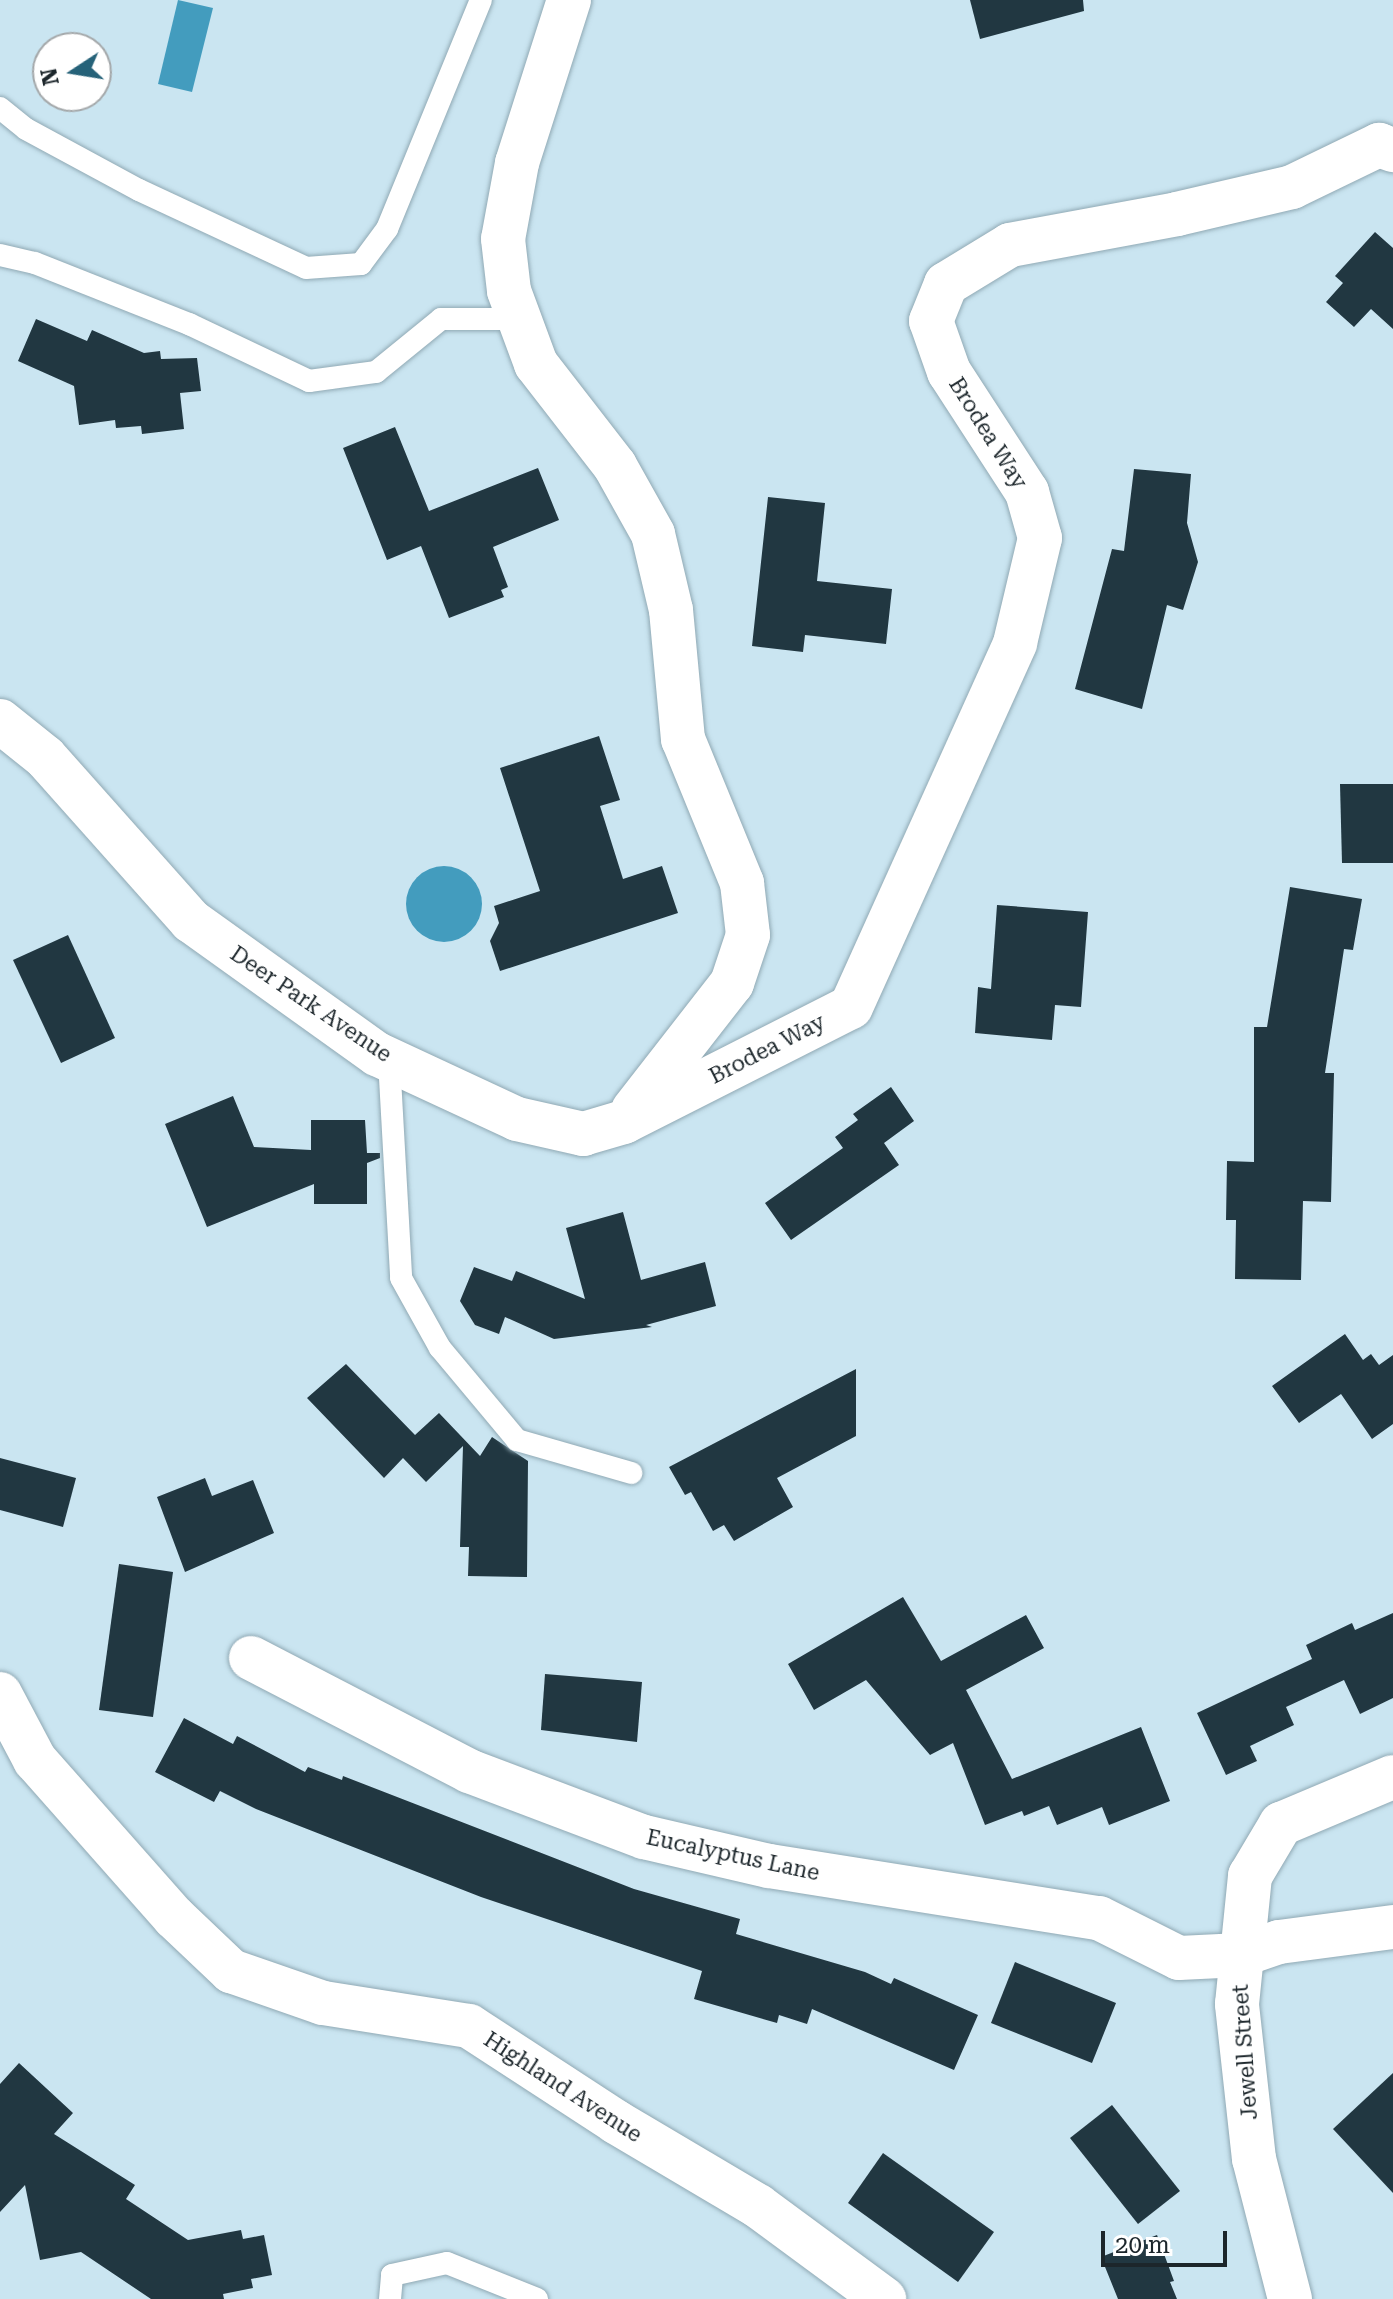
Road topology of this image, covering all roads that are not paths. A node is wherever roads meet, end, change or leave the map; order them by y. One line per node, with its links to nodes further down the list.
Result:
1 (481, 0): 3 (lane)
2 (569, 0): 6 (street)
3 (0, 108)
4 (1393, 150): 9 (street, Brodea Way)
5 (0, 255): 6 (lane)
6 (520, 319): 9 (street)
7 (0, 721): 8 (street, Deer Park Avenue)
8 (389, 1060): 9 (street, Deer Park Avenue); 10 (lane)
9 (624, 1122)
10 (631, 1473)
11 (251, 1658): 15 (street, Eucalyptus Lane)
12 (0, 1694): 18 (street, Highland Avenue)
13 (1393, 1777): 15 (street)
14 (1393, 1927): 15 (street, Jewell Street)
15 (1241, 1955): 19 (street, Jewell Street)
16 (390, 2299): 17 (lane)
17 (537, 2299)
18 (884, 2299)
19 (1290, 2299)

